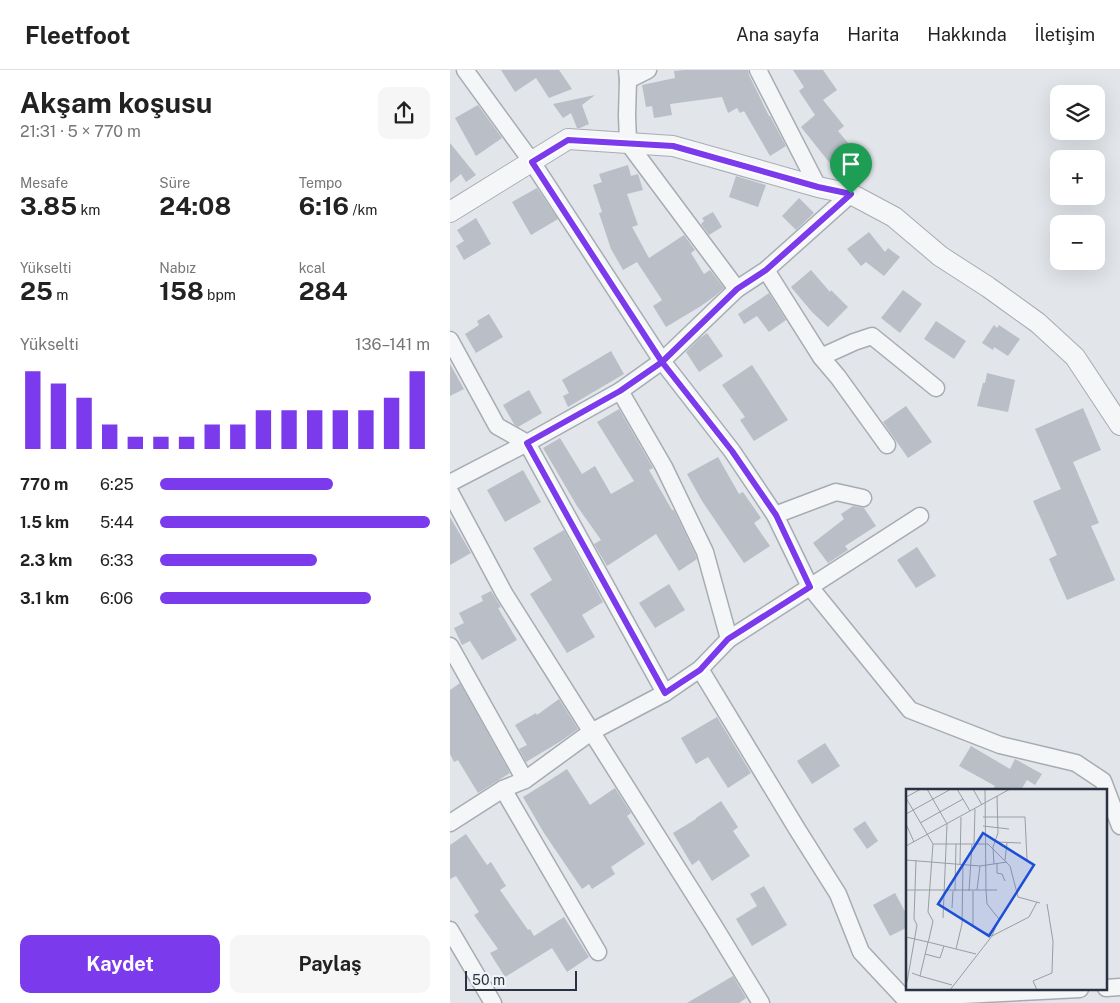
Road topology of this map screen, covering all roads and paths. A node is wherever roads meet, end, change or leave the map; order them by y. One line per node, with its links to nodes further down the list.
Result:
1 (464, 70): 6 (street)
2 (648, 70): 4 (street)
3 (758, 70): 7 (street)
4 (627, 75): 5 (street)
5 (628, 143): 6 (street); 7 (street); 11 (street)
6 (532, 162): 9 (street); 14 (street)
7 (818, 187): 8 (street)
8 (851, 194): 10 (street); 17 (street)
9 (450, 212)
10 (766, 270): 11 (street); 13 (street)
11 (737, 289): 14 (street)
12 (450, 340): 18 (street)
13 (822, 357): 15 (street); 19 (street)
14 (662, 362): 16 (street); 23 (street)
15 (936, 388)
16 (620, 391): 18 (street); 26 (street)
17 (1120, 425)
18 (527, 443): 20 (street); 29 (street)
19 (887, 445)
20 (450, 483)
21 (450, 492): 30 (street)
22 (863, 498): 23 (street)
23 (776, 515): 25 (street)
24 (920, 516): 25 (street)
25 (810, 587): 26 (street); 33 (street)
26 (728, 639): 28 (street)
27 (450, 646): 31 (street)
28 (700, 670): 29 (street); 39 (street)
29 (665, 693): 30 (street)
30 (591, 732): 31 (street); 41 (street)
31 (525, 780): 32 (street)
32 (503, 789): 35 (street); 38 (street)
33 (1106, 789)
34 (1108, 794): 36 (street)
35 (450, 823)
36 (1120, 826)
37 (450, 930): 40 (street)
38 (598, 952)
39 (1060, 990)
40 (493, 1003)
41 (761, 1003)

